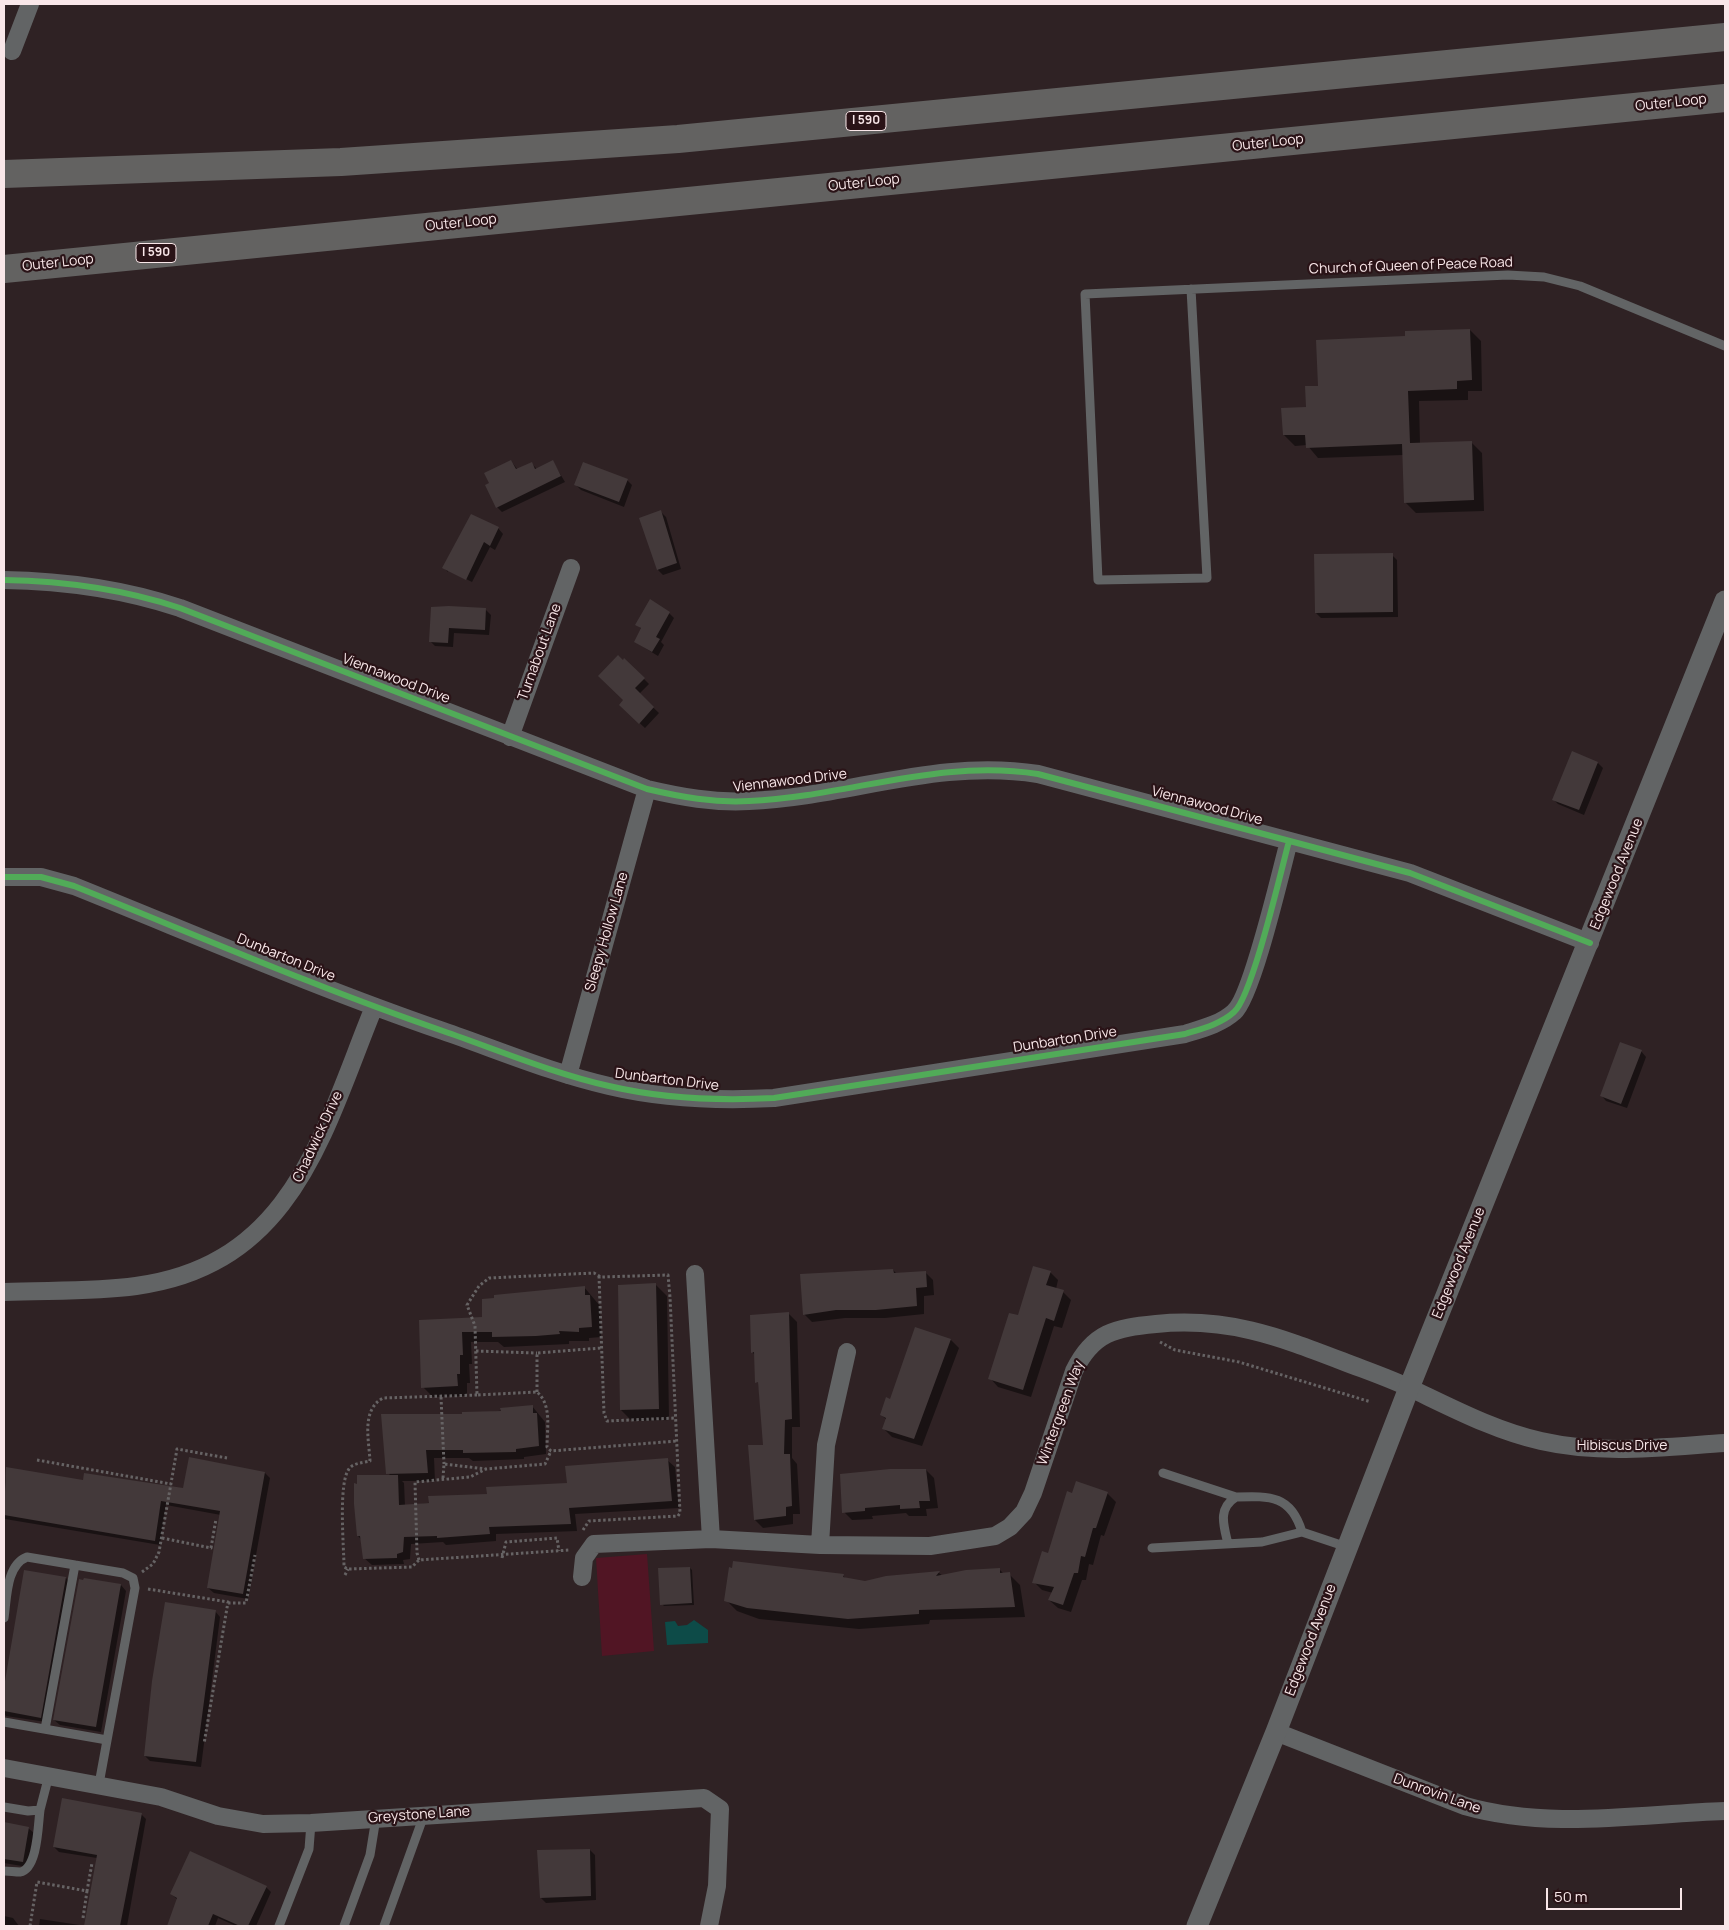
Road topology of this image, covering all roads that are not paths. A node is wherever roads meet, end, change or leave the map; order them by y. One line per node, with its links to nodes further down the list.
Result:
1 (30, 4): 3 (street)
2 (1725, 37): 5 (highway, I 590)
3 (12, 51)
4 (1725, 98): 6 (highway, Outer Loop / I 590)
5 (4, 174)
6 (4, 269)
7 (1191, 289): 7 (lane, Church of Queen of Peace Road); 8 (lane, Church of Queen of Peace Road)
8 (1725, 346)
9 (571, 568): 12 (street, Turnabout Lane)
10 (4, 580): 12 (street, Viennawood Drive)
11 (1725, 601): 16 (street, Edgewood Avenue)
12 (510, 737): 13 (street, Viennawood Drive)
13 (647, 789): 14 (street, Viennawood Drive); 18 (street, Sleepy Hollow Lane)
14 (1289, 841): 16 (street, Viennawood Drive); 18 (street, Dunbarton Drive)
15 (4, 877): 17 (street, Dunbarton Drive)
16 (1590, 942): 22 (street, Edgewood Avenue)
17 (374, 1007): 18 (street, Dunbarton Drive); 20 (street, Chadwick Drive)
18 (568, 1075)
19 (695, 1274): 27 (street)
20 (4, 1292)
21 (847, 1352): 29 (street)
22 (1409, 1388): 23 (street, Hibiscus Drive); 29 (street, Wintergreen Way); 30 (street, Edgewood Avenue)
23 (1725, 1443)
24 (1163, 1473): 25 (lane)
25 (1236, 1497): 26 (lane); 28 (lane)
26 (1302, 1532): 28 (lane); 30 (lane)
27 (710, 1539): 29 (street, Wintergreen Way); 33 (street, Wintergreen Way)
28 (1228, 1544): 31 (lane)
29 (820, 1545)
30 (1347, 1547): 37 (street, Edgewood Avenue)
31 (1152, 1548)
32 (75, 1565): 34 (lane); 36 (lane); 38 (lane)
33 (582, 1577)
34 (4, 1618)
35 (4, 1722): 36 (lane)
36 (45, 1729): 38 (lane)
37 (1276, 1732): 44 (street, Dunrovin Lane); 53 (street, Edgewood Avenue)
38 (107, 1740): 41 (lane)
39 (4, 1768): 40 (street, Greystone Lane)
40 (49, 1775): 41 (street, Greystone Lane); 43 (lane)
41 (99, 1784): 47 (street, Greystone Lane)
42 (4, 1807): 43 (lane)
43 (40, 1810): 48 (lane)
44 (1725, 1811)
45 (424, 1815): 46 (street, Greystone Lane); 51 (lane); 52 (street, Greystone Lane)
46 (376, 1818): 47 (street, Greystone Lane); 50 (lane)
47 (311, 1823): 49 (lane)
48 (4, 1871)
49 (279, 1926)
50 (344, 1926)
51 (384, 1926)
52 (709, 1926)
53 (1197, 1926)

